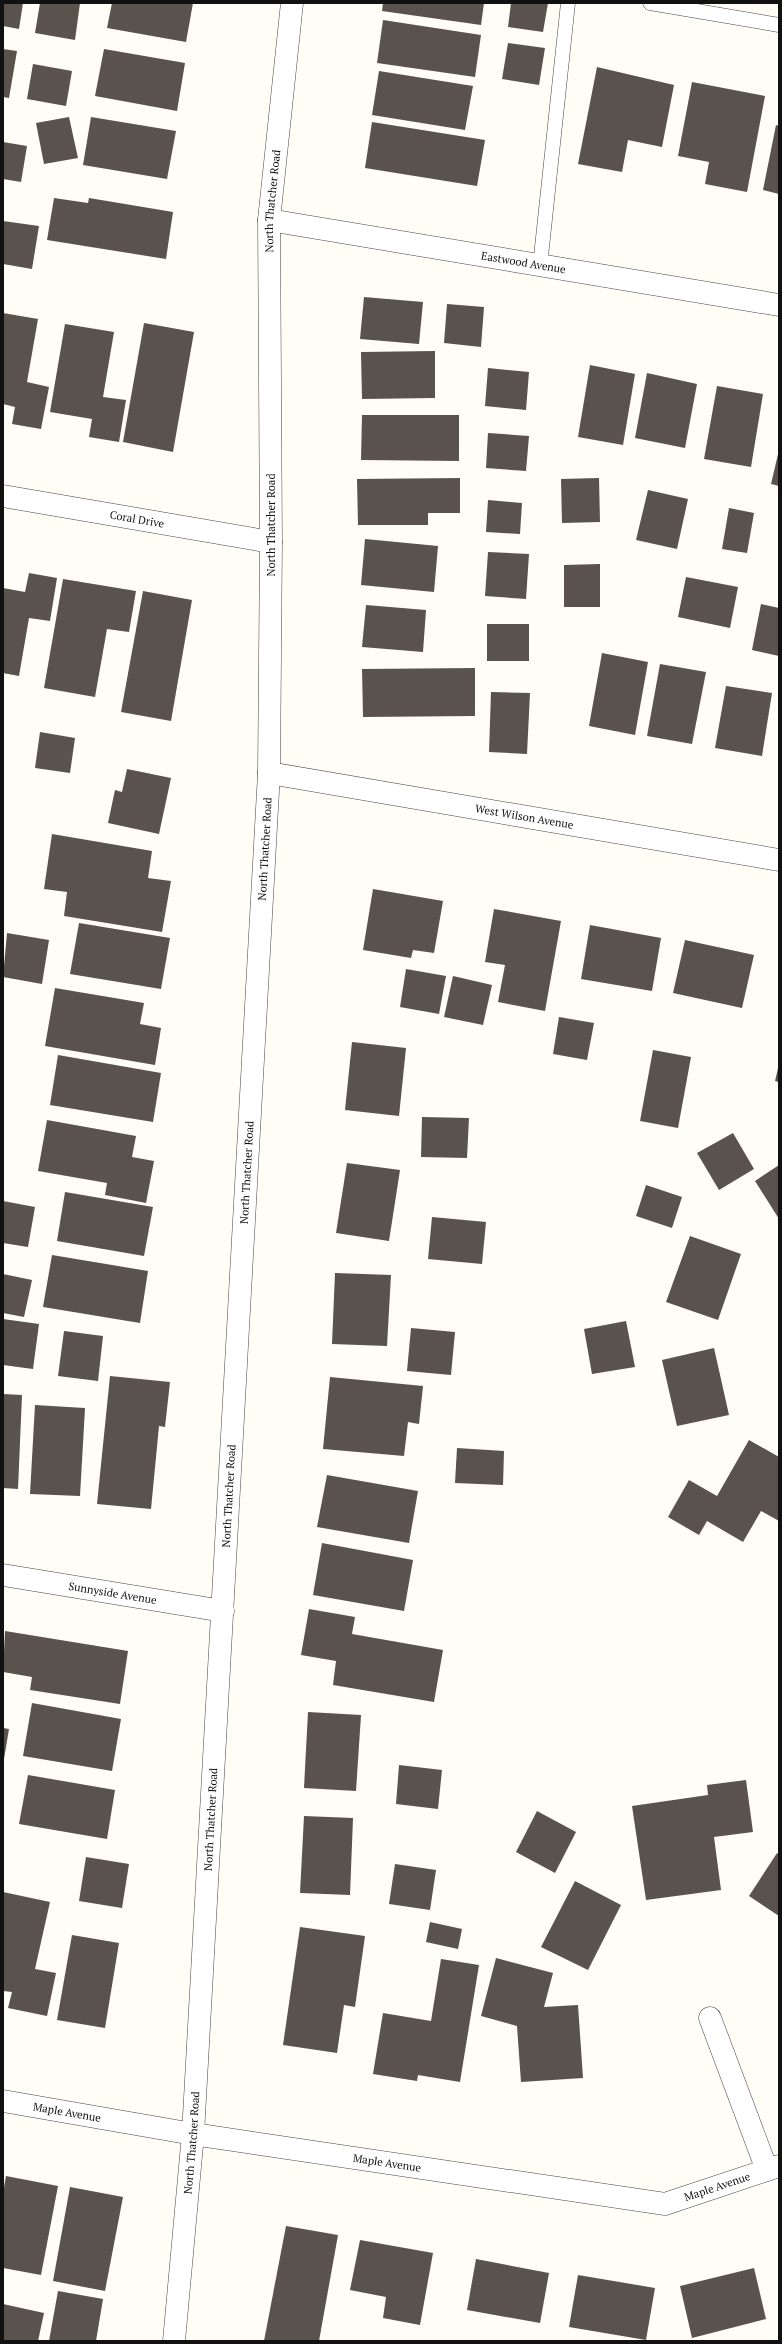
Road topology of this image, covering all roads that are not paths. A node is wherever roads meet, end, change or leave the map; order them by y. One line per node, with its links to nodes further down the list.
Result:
1 (292, 3): 5 (street, North Thatcher Road)
2 (568, 3): 6 (lane)
3 (650, 3): 4 (lane)
4 (779, 25)
5 (269, 220): 6 (street, Eastwood Avenue); 9 (street, North Thatcher Road)
6 (540, 266): 7 (street, Eastwood Avenue)
7 (779, 305)
8 (3, 496): 9 (street, Coral Drive)
9 (271, 542): 10 (street, North Thatcher Road)
10 (269, 773): 11 (street, West Wilson Avenue); 13 (street, North Thatcher Road)
11 (779, 860)
12 (3, 1574): 13 (street, Sunnyside Avenue)
13 (223, 1611): 16 (street, North Thatcher Road)
14 (710, 2018): 17 (street, Maple Avenue)
15 (3, 2101): 16 (street, Maple Avenue)
16 (193, 2134): 17 (street, Maple Avenue); 18 (street, North Thatcher Road)
17 (773, 2168)
18 (174, 2341)

